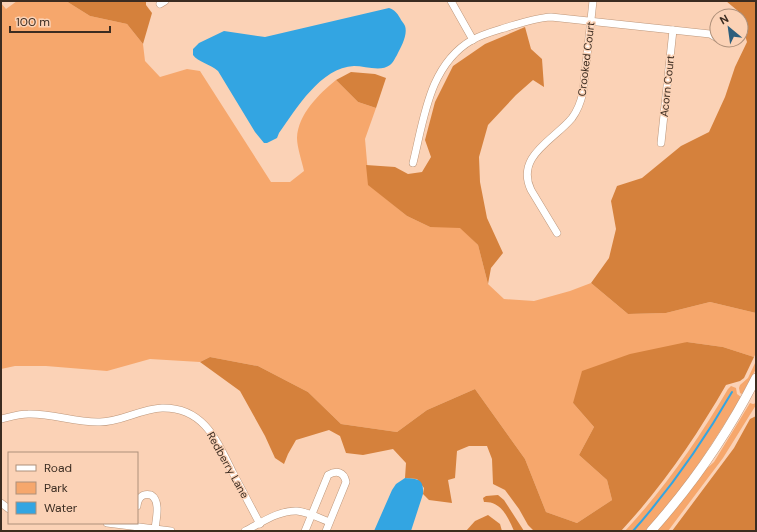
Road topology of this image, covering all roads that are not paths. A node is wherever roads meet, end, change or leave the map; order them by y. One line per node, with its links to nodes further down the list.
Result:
1 (451, 1): 6 (street)
2 (593, 1): 3 (street, Crooked Court)
3 (591, 21): 4 (street); 6 (street); 9 (street, Crooked Court)
4 (673, 30): 5 (street); 7 (street, Acorn Court)
5 (709, 34)
6 (472, 40): 8 (street)
7 (661, 143)
8 (413, 163)
9 (557, 233)
10 (756, 378): 11 (street)
11 (753, 391): 24 (street)
12 (1, 419): 17 (street, Redberry Lane)
13 (138, 502): 19 (street)
14 (312, 515): 15 (street); 15 (street); 17 (street); 22 (street)
15 (330, 522): 23 (street)
16 (120, 524): 18 (street)
17 (260, 524): 21 (street)
18 (135, 525): 19 (street)
19 (155, 529): 20 (street)
20 (171, 531)
21 (245, 531)
22 (305, 531)
23 (326, 531)
24 (651, 531)

